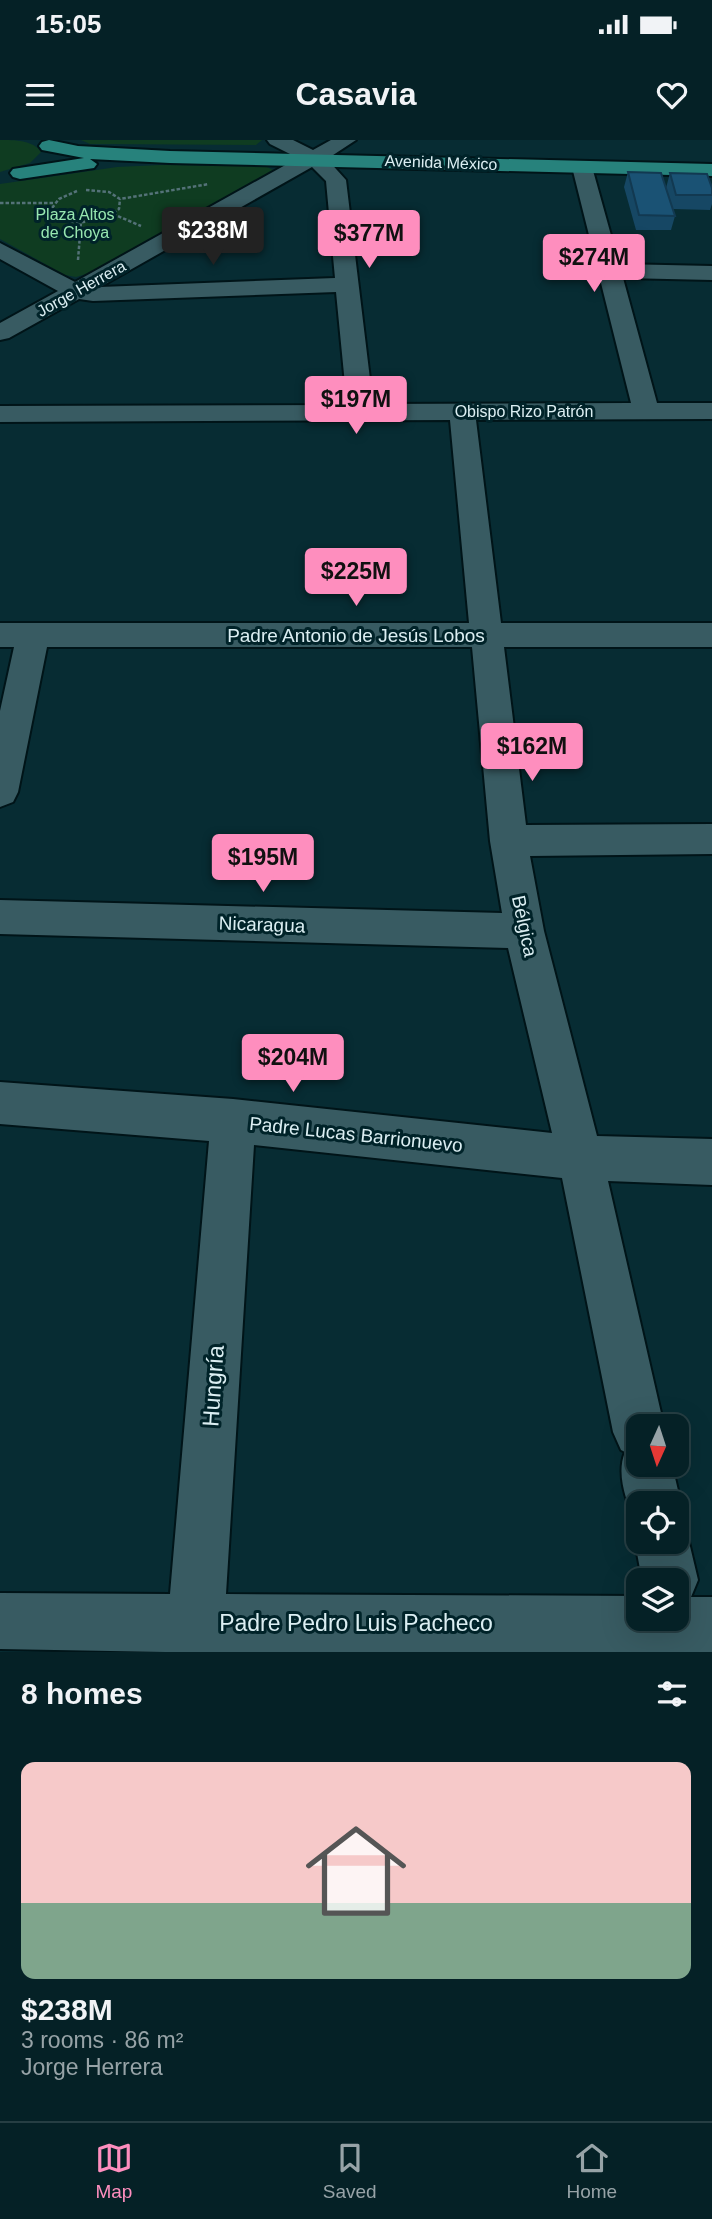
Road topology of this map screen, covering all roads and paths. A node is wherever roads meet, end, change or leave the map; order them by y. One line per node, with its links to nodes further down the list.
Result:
1 (276, 140): 5 (street)
2 (346, 140): 5 (street, Jorge Herrera)
3 (46, 143): 4 (main road, Avenida México); 8 (main road)
4 (170, 157): 5 (main road, Avenida México); 8 (main road, Avenida México)
5 (314, 158): 6 (main road, Avenida México); 15 (street); 16 (street, Jorge Herrera)
6 (582, 167): 7 (main road, Avenida México); 13 (street)
7 (712, 170)
8 (10, 174)
9 (0, 203): 10 (path)
10 (54, 203): 11 (path); 11 (path)
11 (81, 222): 16 (path)
12 (0, 250): 16 (street)
13 (611, 271): 14 (street); 18 (street)
14 (712, 273)
15 (348, 285): 16 (street); 20 (street)
16 (75, 291): 17 (street, Jorge Herrera)
17 (0, 333)
18 (646, 411): 19 (street, Obispo Rizo Patrón); 21 (street, Obispo Rizo Patrón)
19 (712, 411)
20 (361, 412): 21 (street, Obispo Rizo Patrón); 22 (street, Obispo Rizo Patrón)
21 (463, 412): 25 (street, Bélgica)
22 (0, 414)
23 (0, 635): 24 (street, Padre Antonio de Jesús Lobos)
24 (33, 635): 25 (street, Padre Antonio de Jesús Lobos); 27 (street)
25 (488, 635): 26 (street, Padre Antonio de Jesús Lobos); 29 (street, Bélgica)
26 (712, 635)
27 (0, 792)
28 (712, 839): 29 (street)
29 (509, 841): 31 (street, Bélgica)
30 (0, 917): 31 (street, Nicaragua)
31 (524, 931): 34 (street, Bélgica)
32 (0, 1102): 33 (street, Padre Lucas Barrionuevo)
33 (233, 1121): 34 (street, Padre Lucas Barrionuevo); 39 (street, Hungría)
34 (580, 1158): 35 (street, Padre Lucas Barrionuevo); 36 (street, Bélgica)
35 (712, 1162)
36 (635, 1414)
37 (0, 1621): 39 (street, Padre Pedro Luis Pacheco)
38 (626, 1621): 39 (street, Padre Pedro Luis Pacheco)
39 (195, 1637)

